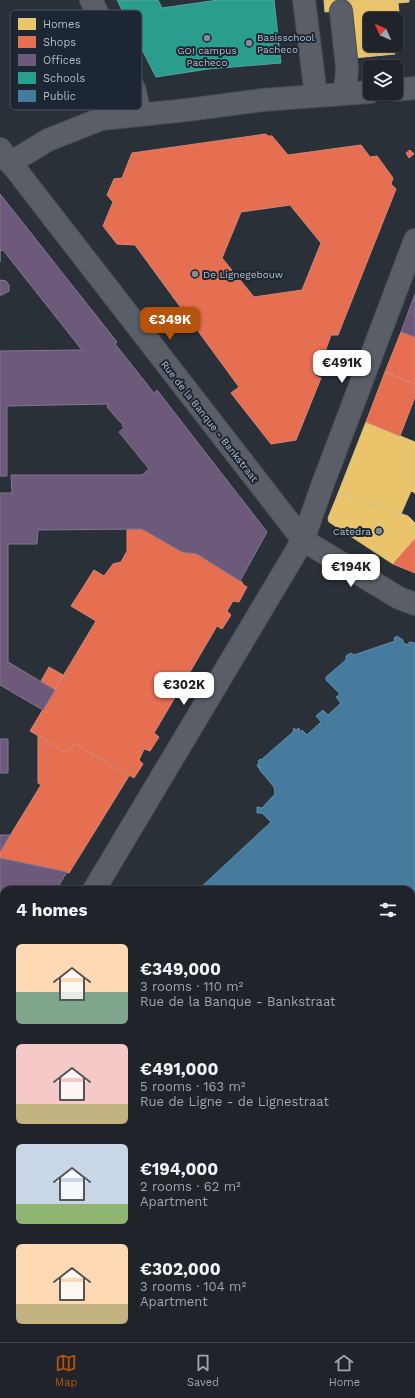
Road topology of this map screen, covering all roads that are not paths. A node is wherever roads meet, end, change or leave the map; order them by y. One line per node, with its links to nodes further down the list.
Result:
1 (91, 0): 3 (street)
2 (304, 0): 9 (street)
3 (96, 10)
4 (341, 11): 8 (street)
5 (415, 88): 6 (street)
6 (403, 89)
7 (363, 93): 8 (street)
8 (345, 94): 9 (street)
9 (316, 96): 11 (street)
10 (139, 110): 11 (street)
11 (140, 115): 12 (street)
12 (5, 156): 14 (street, Rue de la Banque - Bankstraat)
13 (415, 240): 14 (street)
14 (303, 540): 15 (street); 16 (street)
15 (415, 604)
16 (97, 886)

